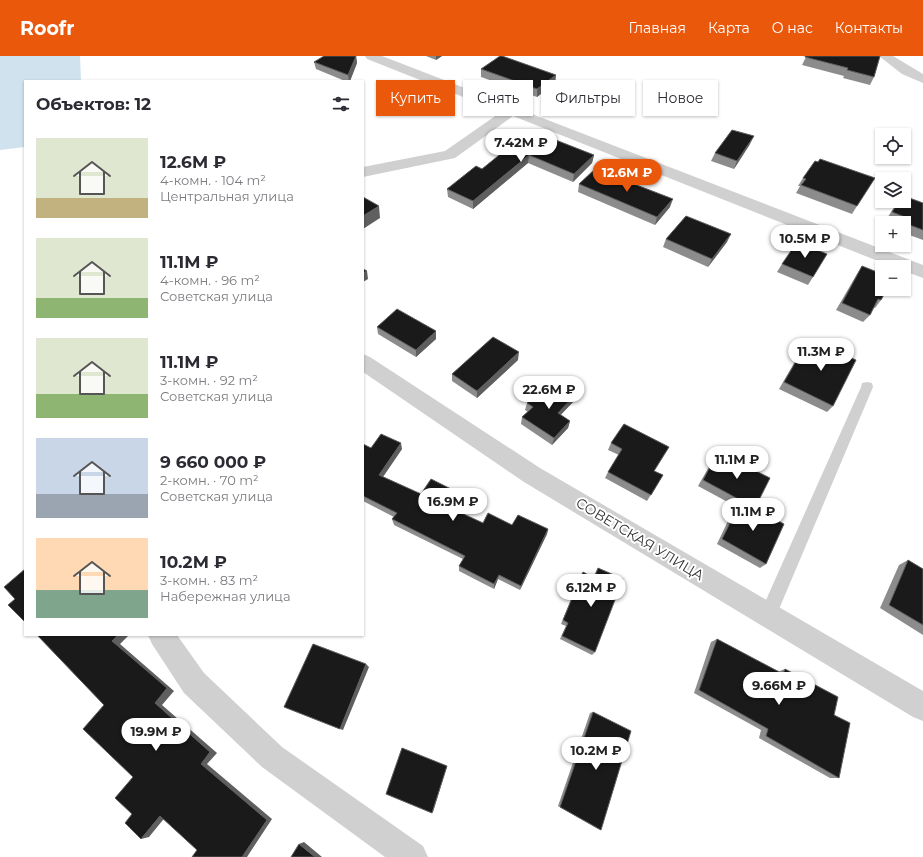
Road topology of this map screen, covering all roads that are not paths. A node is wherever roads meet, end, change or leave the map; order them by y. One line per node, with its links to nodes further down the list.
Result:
1 (372, 56): 4 (street)
2 (885, 56): 3 (street)
3 (923, 79)
4 (463, 92)
5 (504, 116): 7 (street)
6 (524, 116): 8 (street)
7 (364, 172)
8 (923, 272)
9 (364, 363): 11 (street, СОВЕТСКАЯ УЛИЦА)
10 (867, 387): 11 (lane)
11 (768, 615): 13 (street, СОВЕТСКАЯ УЛИЦА)
12 (162, 636): 14 (street)
13 (923, 707)
14 (412, 857)

